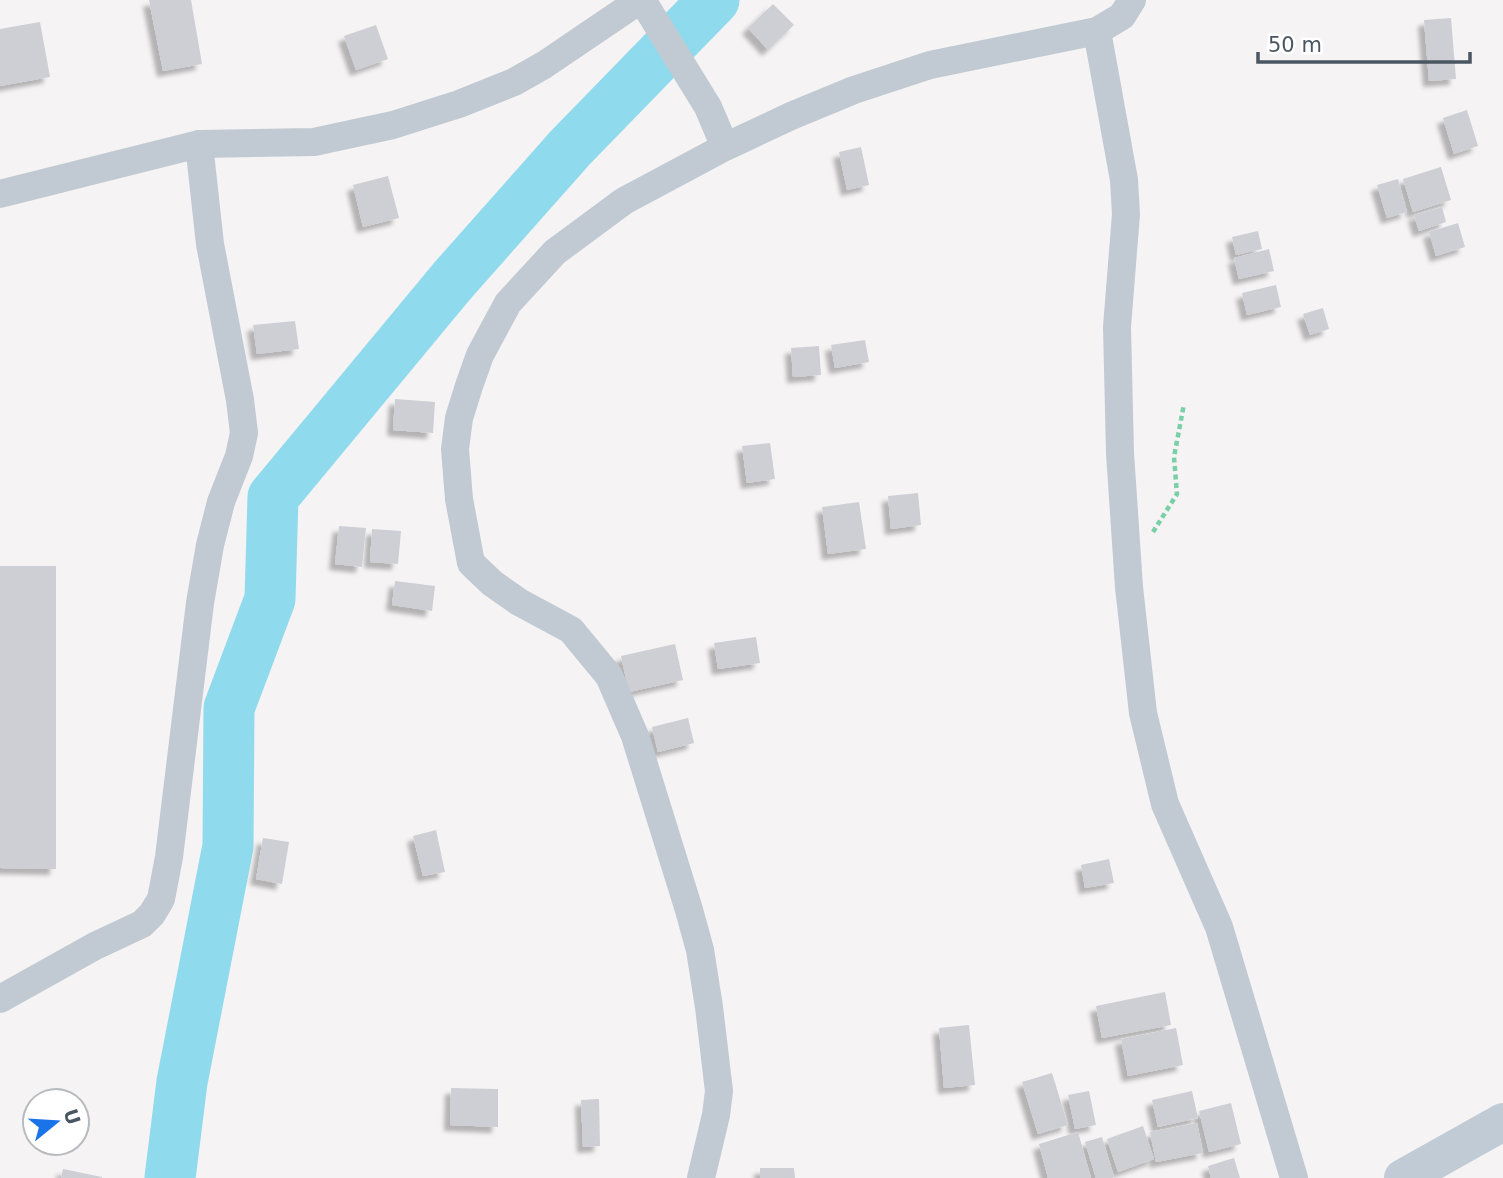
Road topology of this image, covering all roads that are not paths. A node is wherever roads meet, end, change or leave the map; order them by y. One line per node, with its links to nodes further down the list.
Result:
1 (641, 0): 4 (street); 5 (street)
2 (1132, 0): 3 (street)
3 (1097, 31): 5 (street); 10 (street)
4 (199, 144): 6 (street); 7 (street)
5 (725, 147): 9 (street)
6 (0, 194)
7 (0, 999)
8 (1503, 1122): 11 (main road)
9 (701, 1178)
10 (1294, 1178)
11 (1403, 1178)

